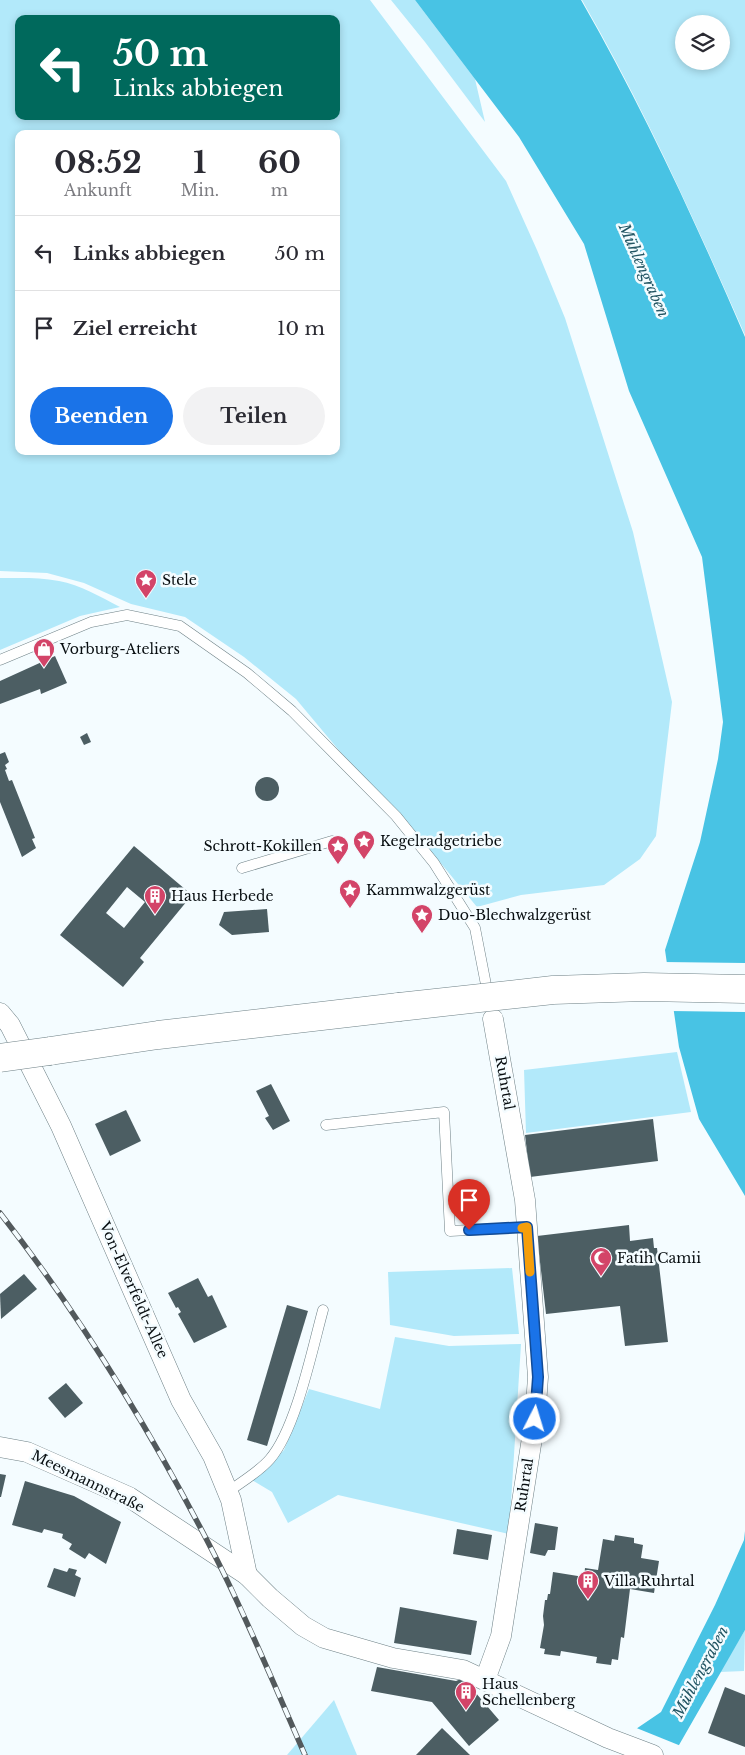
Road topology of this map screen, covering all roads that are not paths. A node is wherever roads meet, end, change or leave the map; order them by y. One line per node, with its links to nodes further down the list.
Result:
1 (0, 660): 6 (lane)
2 (332, 841): 3 (lane)
3 (242, 868)
4 (745, 988): 7 (main road, bridge)
5 (0, 1013): 12 (street, Von-Elverfeldt-Allee)
6 (494, 1019): 9 (street, Ruhrtal)
7 (0, 1058)
8 (326, 1125): 9 (lane)
9 (527, 1227): 14 (street, Ruhrtal)
10 (323, 1310): 12 (lane)
11 (0, 1447): 13 (street, Meesmannstraße)
12 (228, 1492): 13 (street, Von-Elverfeldt-Allee)
13 (247, 1575): 14 (street)
14 (485, 1680): 15 (street)
15 (653, 1755)

